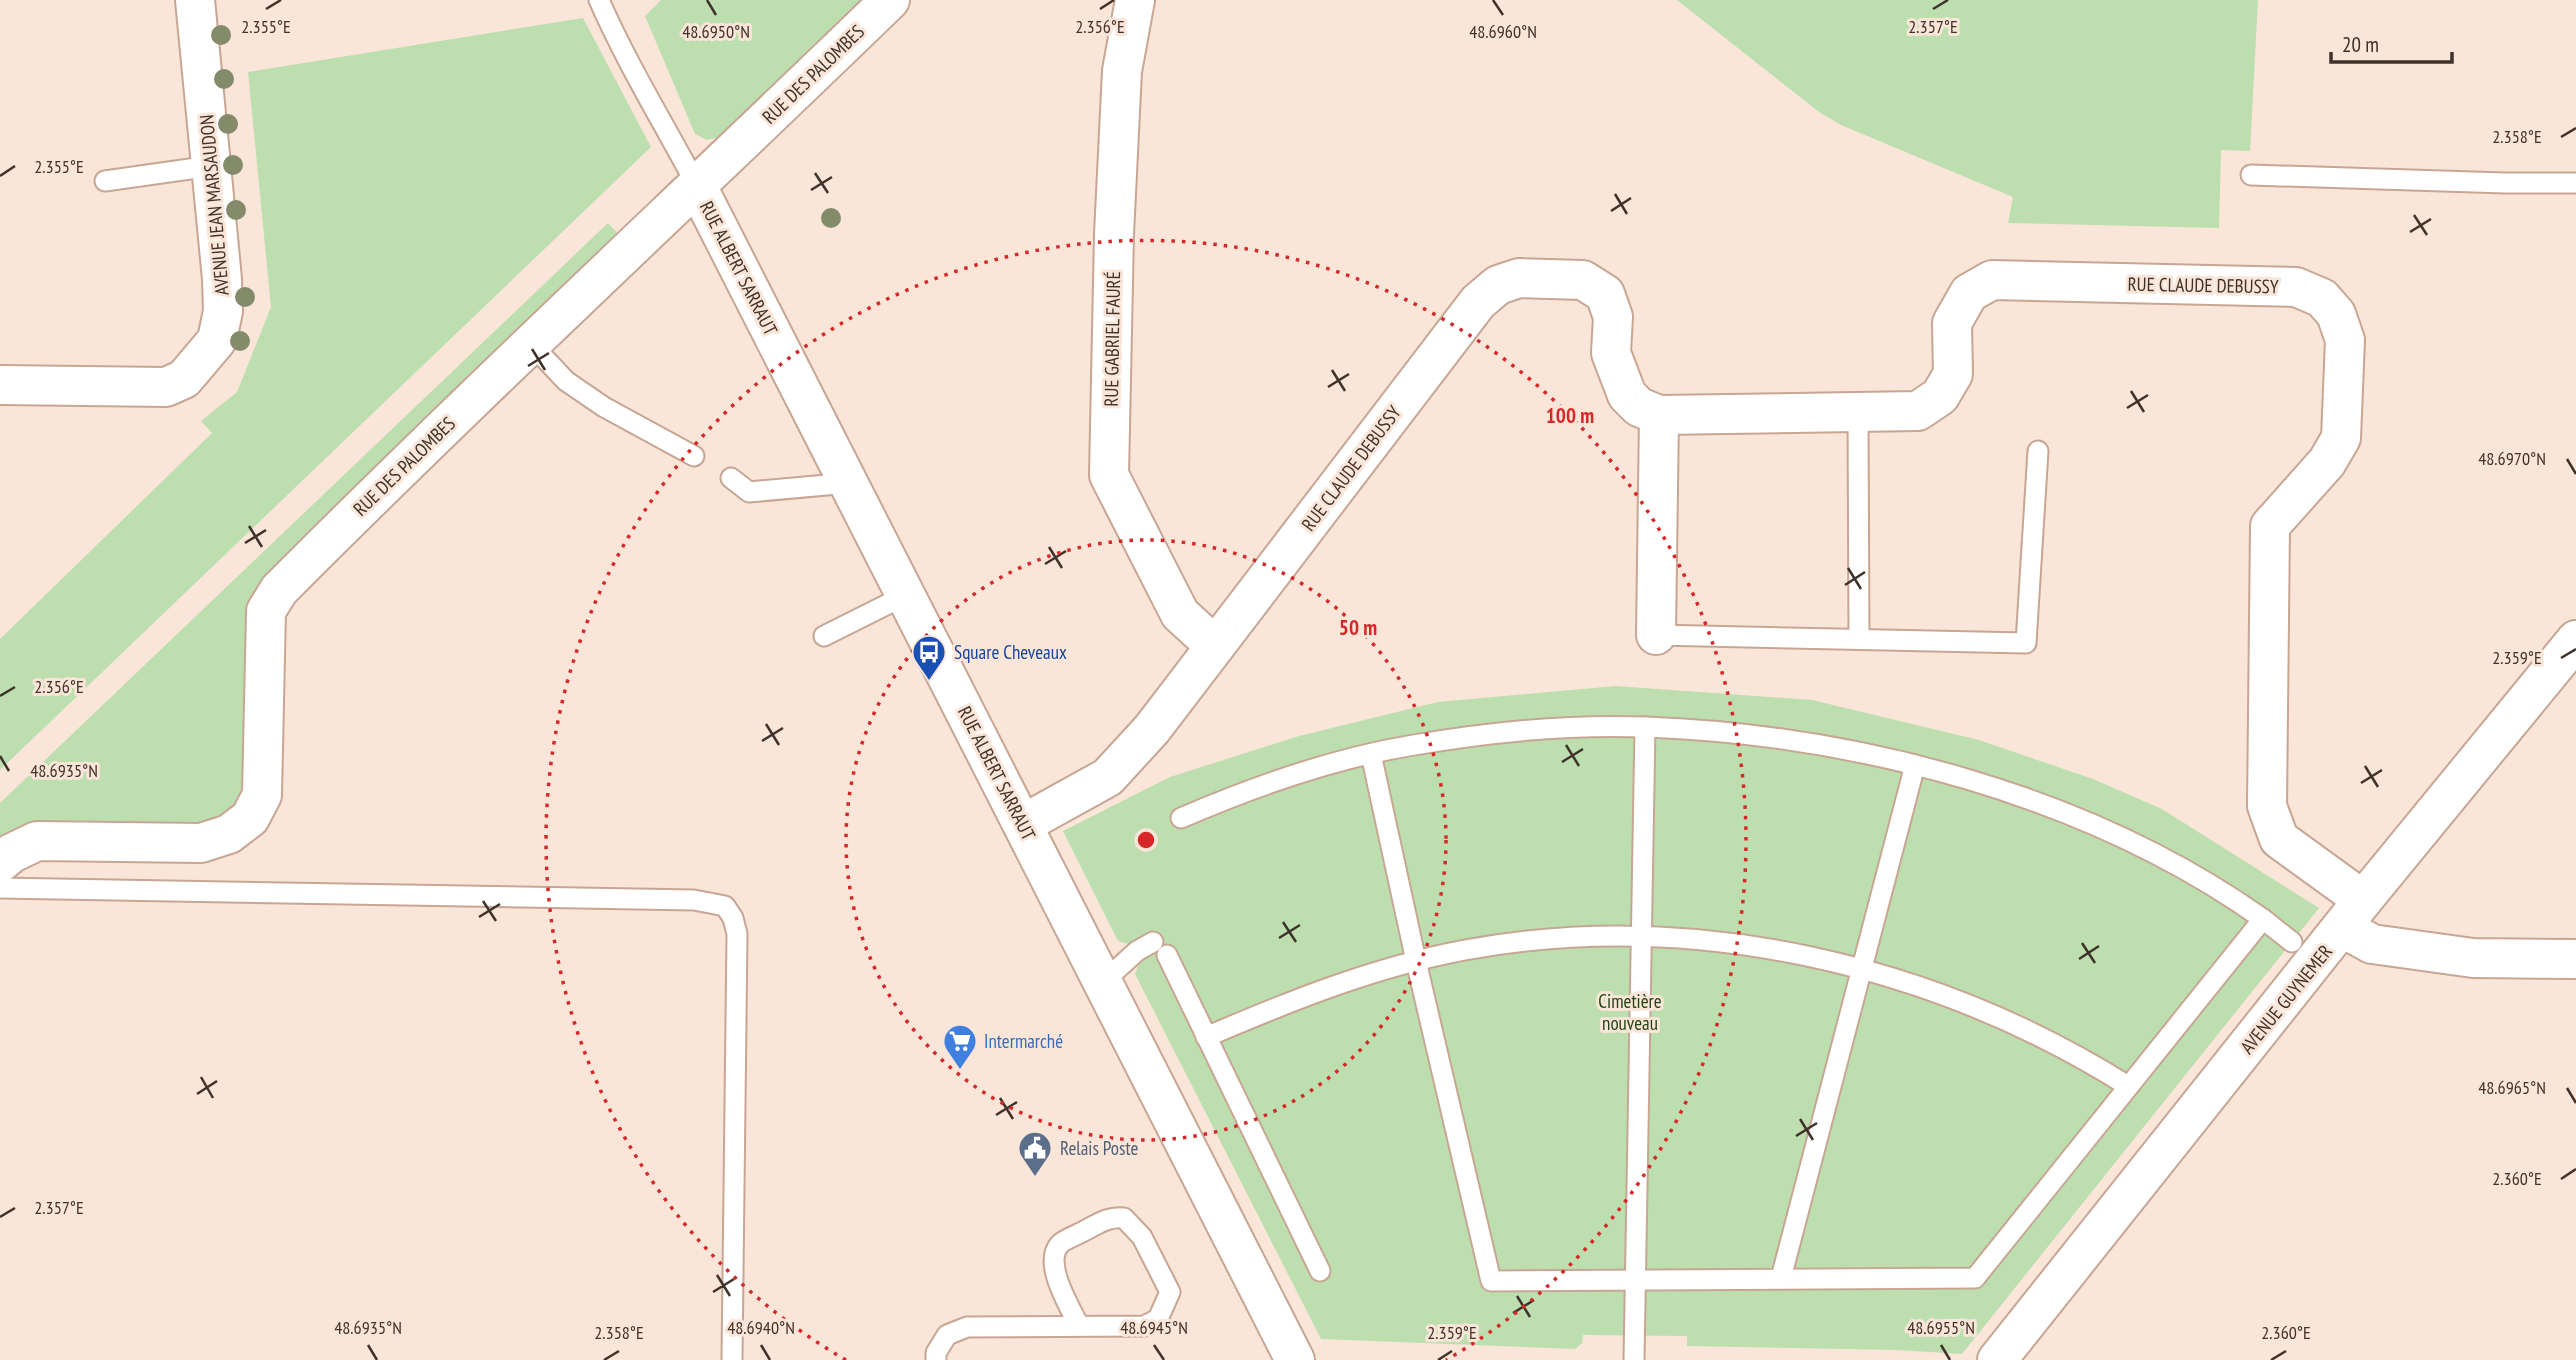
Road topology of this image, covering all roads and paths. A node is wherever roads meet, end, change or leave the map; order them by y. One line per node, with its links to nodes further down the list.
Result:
1 (195, 0): 5 (street, AVENUE JEAN MARSAUDON)
2 (598, 0): 9 (lane)
3 (890, 0): 9 (street, RUE DES PALOMBES)
4 (1135, 0): 23 (street, RUE GABRIEL FAURÉ)
5 (211, 166): 7 (lane); 11 (street, AVENUE JEAN MARSAUDON)
6 (2251, 175): 8 (lane)
7 (105, 181)
8 (2576, 183)
9 (697, 186): 10 (street, RUE DES PALOMBES); 17 (street, RUE ALBERT SARRAUT)
10 (532, 345): 15 (lane); 29 (street, RUE DES PALOMBES)
11 (0, 384)
12 (1858, 412): 13 (street, RUE CLAUDE DEBUSSY); 21 (lane); 31 (street, RUE CLAUDE DEBUSSY)
13 (1659, 415): 19 (street); 23 (street, RUE CLAUDE DEBUSSY)
14 (2038, 451): 21 (lane)
15 (694, 456)
16 (731, 478): 17 (lane)
17 (849, 483): 18 (street, RUE ALBERT SARRAUT)
18 (906, 595): 20 (lane); 28 (street, RUE ALBERT SARRAUT)
19 (1656, 635): 21 (lane)
20 (824, 636)
21 (1859, 638)
22 (2576, 640): 31 (street, AVENUE GUYNEMER)
23 (1215, 646): 28 (street, RUE CLAUDE DEBUSSY)
24 (1645, 727): 25 (lane); 26 (lane); 33 (lane)
25 (1371, 754): 27 (lane); 36 (lane)
26 (1915, 765): 32 (lane); 37 (lane)
27 (1181, 818)
28 (1023, 824): 38 (street, RUE ALBERT SARRAUT)
29 (0, 863)
30 (0, 888): 45 (lane)
31 (2353, 914): 35 (street, RUE CLAUDE DEBUSSY); 49 (street, AVENUE GUYNEMER)
32 (2263, 919): 34 (lane); 40 (lane)
33 (1641, 937): 36 (lane); 37 (lane); 43 (lane)
34 (2292, 942)
35 (2576, 959)
36 (1416, 961): 39 (lane); 43 (lane)
37 (1862, 968): 40 (lane); 42 (lane)
38 (1103, 982): 39 (lane); 47 (street, RUE ALBERT SARRAUT)
39 (1206, 1037): 41 (lane)
40 (2128, 1086): 42 (lane)
41 (1320, 1271)
42 (1781, 1278): 43 (lane)
43 (1635, 1279): 48 (lane)
44 (1079, 1326): 44 (lane); 46 (lane)
45 (732, 1360)
46 (936, 1360)
47 (1294, 1360)
48 (1633, 1360)
49 (1997, 1360)

